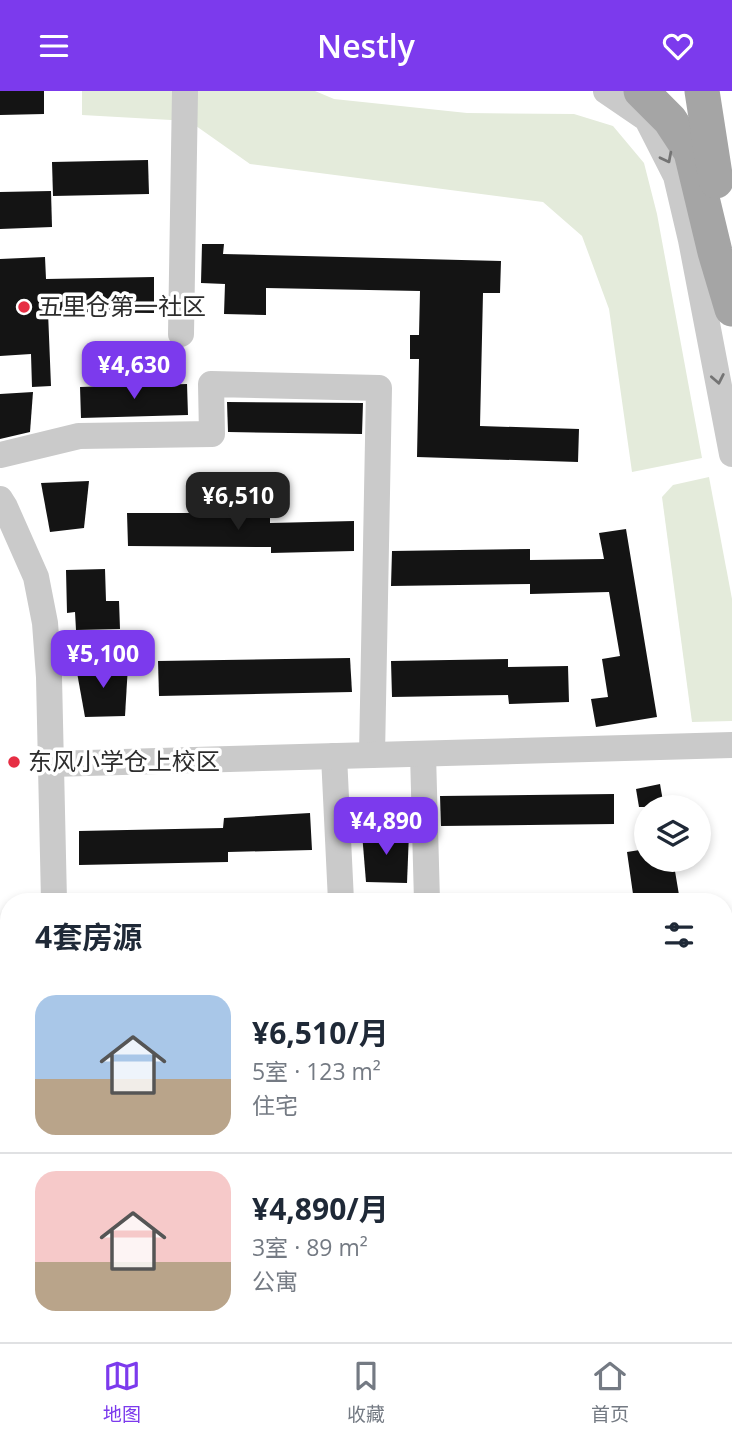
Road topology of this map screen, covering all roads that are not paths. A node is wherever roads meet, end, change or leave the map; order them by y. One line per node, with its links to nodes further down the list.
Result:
1 (185, 91): 7 (street)
2 (606, 91): 8 (street, one-way to 8)
3 (641, 91): 6 (main road, bridge)
4 (702, 91): 5 (main road, bridge)
5 (732, 282)
6 (732, 309)
7 (181, 334)
8 (732, 454)
9 (0, 455): 13 (street)
10 (0, 499): 15 (street)
11 (732, 745): 12 (street)
12 (423, 754): 13 (street); 18 (street)
13 (372, 755): 14 (street)
14 (334, 756): 15 (street); 17 (street)
15 (51, 764): 16 (street)
16 (54, 893)
17 (341, 893)
18 (427, 893)

